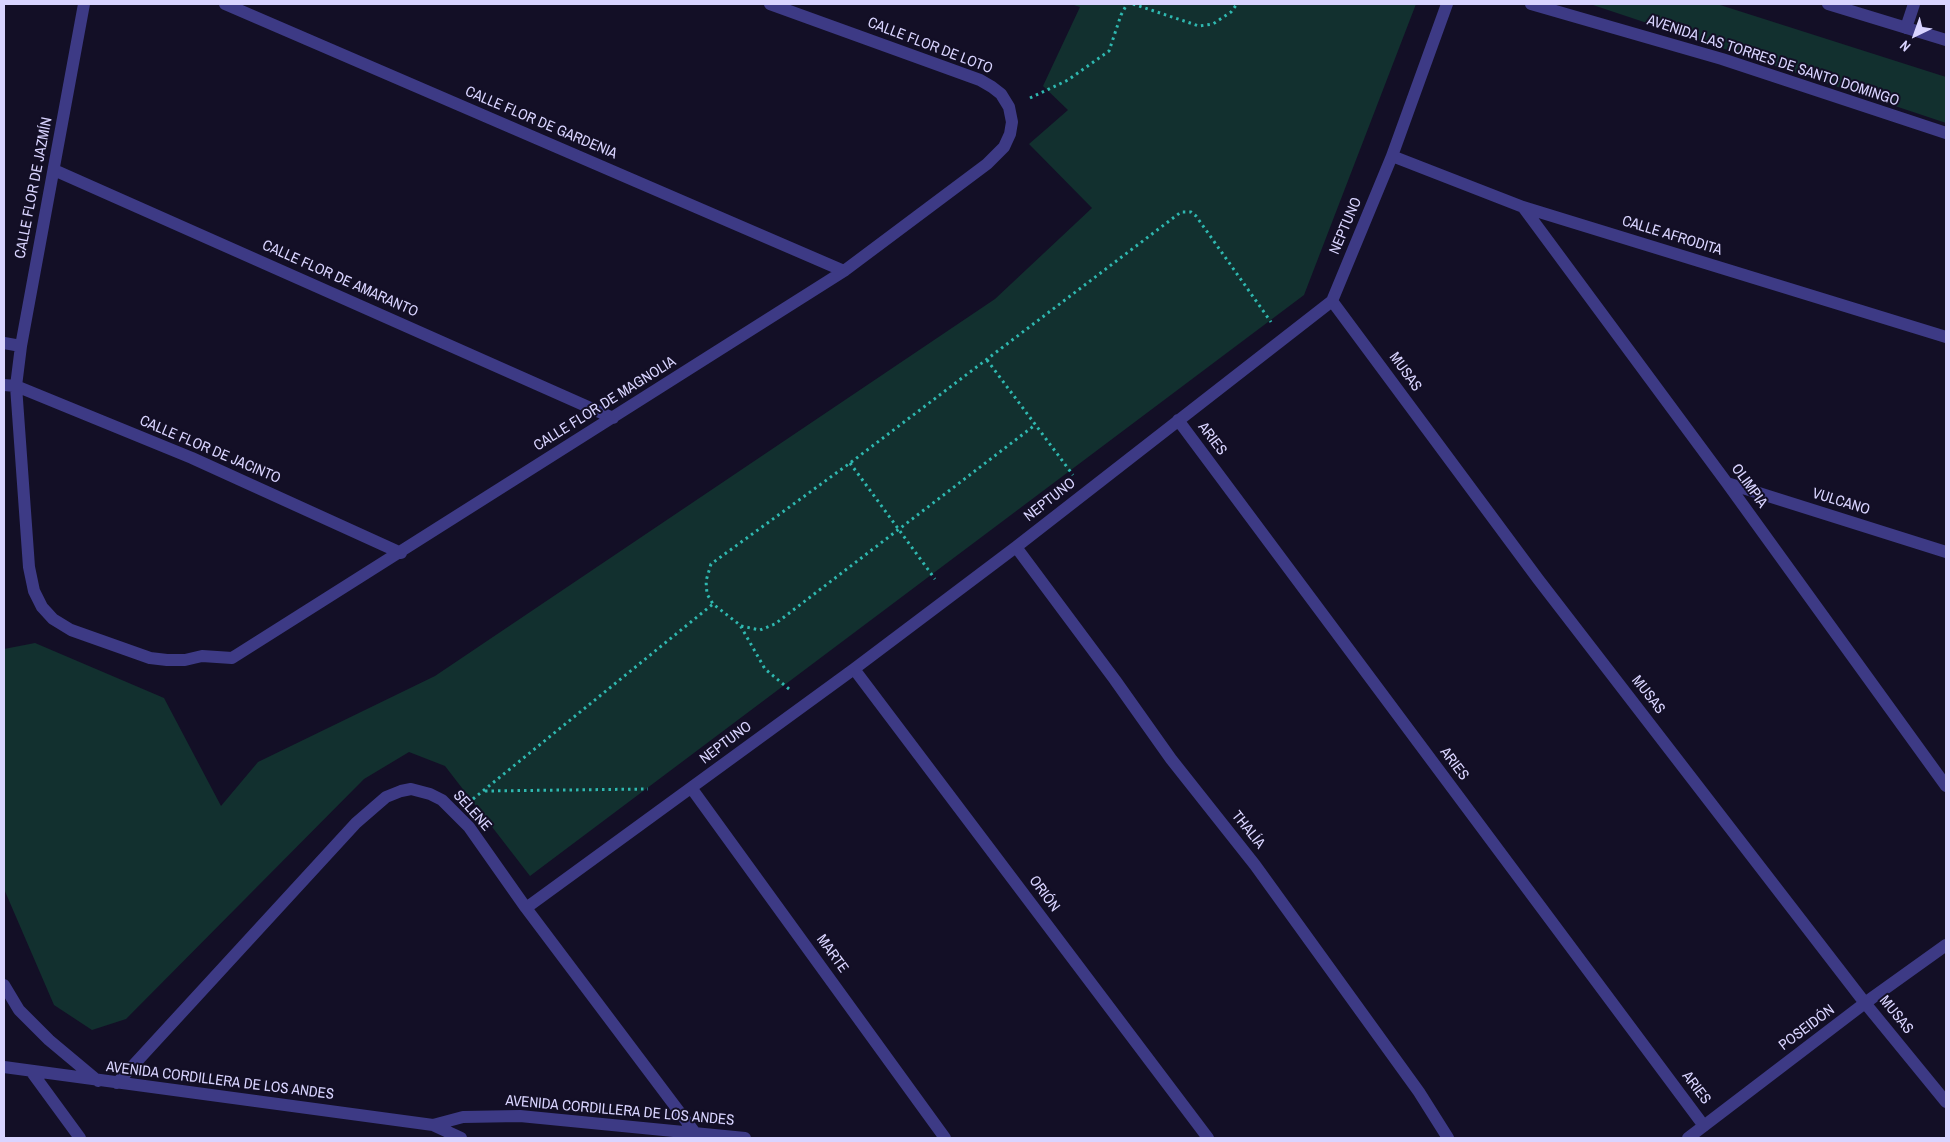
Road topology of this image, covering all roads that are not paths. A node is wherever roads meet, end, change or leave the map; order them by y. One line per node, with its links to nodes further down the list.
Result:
1 (84, 4): 13 (street, CALLE FLOR DE JAZMÍN)
2 (225, 4): 15 (street, CALLE FLOR DE GARDENIA)
3 (770, 4): 12 (street, CALLE FLOR DE LOTO)
4 (1447, 4): 11 (street, NEPTUNO)
5 (1531, 4): 10 (street, AVENIDA LAS TORRES DE SANTO DOMINGO)
6 (1828, 4): 8 (street)
7 (1914, 4): 8 (street)
8 (1906, 28): 9 (street)
9 (1946, 40)
10 (1946, 133)
11 (1392, 156): 14 (street, CALLE AFRODITA); 16 (street, NEPTUNO)
12 (987, 164): 15 (street, CALLE FLOR DE MAGNOLIA)
13 (54, 170): 19 (street, CALLE FLOR DE JAZMÍN); 21 (street, CALLE FLOR DE AMARANTO)
14 (1523, 207): 17 (street, CALLE AFRODITA); 23 (street, OLIMPIA)
15 (844, 271): 21 (street, CALLE FLOR DE MAGNOLIA)
16 (1332, 301): 22 (street, NEPTUNO); 34 (street, MUSAS)
17 (1946, 337)
18 (4, 343): 19 (street)
19 (21, 346): 20 (street, CALLE FLOR DE JAZMÍN)
20 (10, 386): 26 (street, CALLE FLOR DE JACINTO); 27 (street, CALLE FLOR DE JAZMÍN)
21 (613, 418): 26 (street, CALLE FLOR DE MAGNOLIA)
22 (1178, 420): 24 (street, NEPTUNO); 43 (street, ARIES)
23 (1727, 483): 25 (street, VULCANO); 29 (street, OLIMPIA)
24 (1016, 547): 28 (street, NEPTUNO); 50 (street, THALÍA)
25 (1946, 552)
26 (401, 553): 27 (street, CALLE FLOR DE MAGNOLIA)
27 (232, 658)
28 (854, 669): 30 (street, NEPTUNO); 49 (street, ORIÓN)
29 (1946, 786)
30 (692, 789): 31 (street, NEPTUNO); 48 (street, MARTE)
31 (526, 908): 40 (street, SELENE); 44 (street, SELENE)
32 (1946, 945): 34 (street, POSEIDÓN)
33 (4, 985): 39 (street)
34 (1866, 1003): 41 (street, MUSAS); 43 (street, POSEIDÓN)
35 (4, 1062): 36 (street)
36 (10, 1068): 37 (street, AVENIDA CORDILLERA DE LOS ANDES); 38 (street)
37 (31, 1071): 39 (street, AVENIDA CORDILLERA DE LOS ANDES); 45 (street)
38 (4, 1074)
39 (98, 1081): 40 (street, AVENIDA CORDILLERA DE LOS ANDES)
40 (117, 1083): 42 (street, AVENIDA CORDILLERA DE LOS ANDES)
41 (1946, 1102)
42 (433, 1125): 44 (street, AVENIDA CORDILLERA DE LOS ANDES); 46 (street, AVENIDA CORDILLERA DE LOS ANDES)
43 (1704, 1126): 51 (street, POSEIDÓN)
44 (696, 1134): 47 (street, AVENIDA CORDILLERA DE LOS ANDES)
45 (80, 1138)
46 (461, 1138)
47 (744, 1138)
48 (946, 1138)
49 (1208, 1138)
50 (1448, 1138)
51 (1688, 1138)

